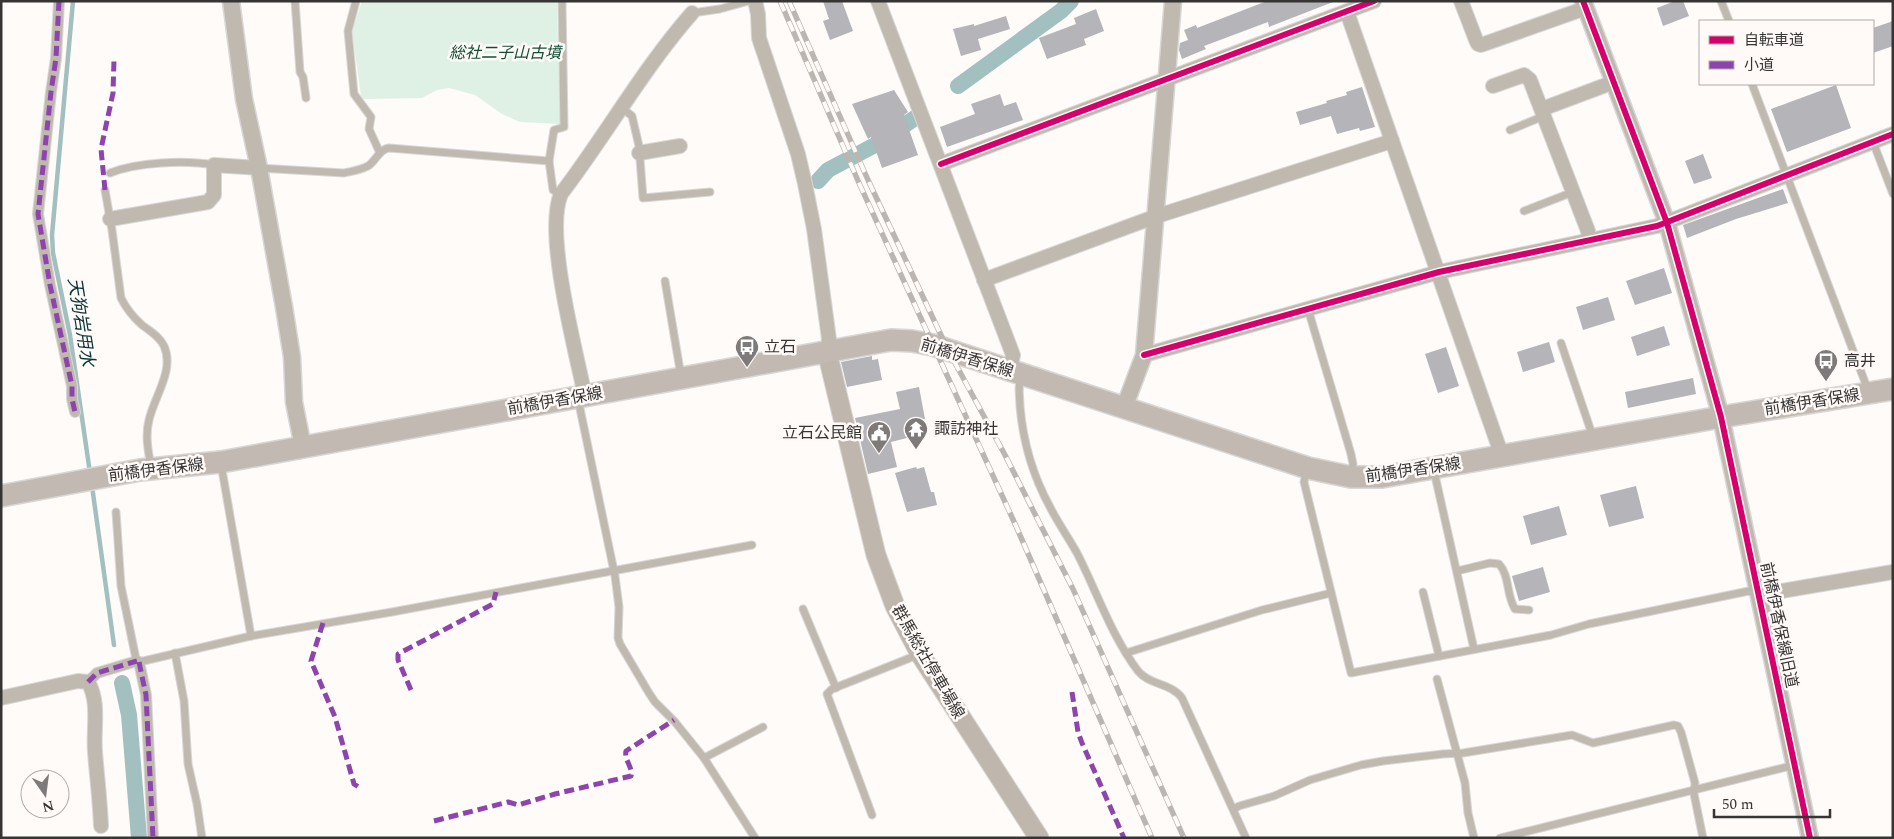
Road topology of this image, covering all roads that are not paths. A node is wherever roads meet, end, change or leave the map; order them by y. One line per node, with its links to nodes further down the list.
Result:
1 (58, 1): 60 (street)
2 (231, 1): 34 (street)
3 (295, 1): 21 (lane)
4 (356, 1): 29 (lane)
5 (562, 1): 31 (lane)
6 (749, 1): 15 (lane)
7 (755, 1): 52 (street)
8 (878, 1): 32 (street)
9 (1173, 1): 17 (street)
10 (1374, 1): 14 (street)
11 (1461, 1): 13 (street)
12 (1721, 1): 16 (lane)
13 (1584, 5): 18 (street, 前橋伊香保線旧道)
14 (1347, 12): 17 (street); 26 (street)
15 (692, 13): 22 (street)
16 (1729, 20)
17 (1167, 79): 32 (street); 43 (street)
18 (1614, 82): 23 (street); 45 (street, 前橋伊香保線旧道)
19 (1752, 85): 36 (lane)
20 (1493, 86): 23 (street)
21 (306, 98)
22 (622, 108): 30 (lane); 40 (street)
23 (1543, 112): 24 (lane); 39 (street)
24 (1510, 130)
25 (1893, 134): 27 (street)
26 (1392, 141): 43 (street); 47 (street)
27 (1873, 142): 36 (street); 41 (lane)
28 (680, 146): 30 (street)
29 (380, 153): 31 (lane); 34 (lane)
30 (639, 153): 38 (lane)
31 (549, 161): 40 (lane)
32 (941, 164): 48 (street)
33 (214, 165): 34 (street); 35 (lane); 44 (street)
34 (259, 168): 63 (street)
35 (110, 173)
36 (1787, 176): 45 (street); 57 (lane)
37 (105, 190): 44 (lane)
38 (710, 192)
39 (1573, 192): 42 (lane); 46 (street)
40 (560, 194): 58 (street)
41 (1893, 194)
42 (1524, 211)
43 (1154, 217): 48 (street); 53 (street)
44 (110, 219): 68 (lane)
45 (1667, 223): 46 (street); 61 (street, 前橋伊香保線旧道)
46 (1589, 240): 47 (street)
47 (1439, 272): 50 (street); 64 (street)
48 (984, 280): 54 (street)
49 (665, 281): 55 (lane)
50 (1308, 309): 53 (street); 69 (lane)
51 (1561, 343): 62 (lane)
52 (827, 352): 54 (main road, 前橋伊香保線); 55 (main road, 前橋伊香保線); 85 (main road, 群馬総社停車場線)
53 (1144, 355): 59 (street)
54 (1016, 373): 59 (main road, 前橋伊香保線); 84 (lane)
55 (681, 378): 58 (main road, 前橋伊香保線)
56 (1893, 389): 57 (main road, 前橋伊香保線)
57 (1869, 392): 61 (main road, 前橋伊香保線)
58 (581, 397): 63 (main road, 前橋伊香保線); 73 (lane)
59 (1124, 408): 66 (main road, 前橋伊香保線)
60 (75, 412)
61 (1721, 417): 62 (main road, 前橋伊香保線); 78 (street, 前橋伊香保線旧道)
62 (1593, 439): 64 (main road, 前橋伊香保線)
63 (303, 447): 65 (main road, 前橋伊香保線)
64 (1502, 456): 67 (main road, 前橋伊香保線)
65 (221, 462): 68 (main road, 前橋伊香保線); 81 (lane)
66 (1308, 468): 69 (main road, 前橋伊香保線); 77 (lane)
67 (1433, 468): 69 (main road, 前橋伊香保線); 74 (lane)
68 (151, 469): 70 (main road, 前橋伊香保線)
69 (1350, 477)
70 (1, 496)
71 (116, 512): 87 (lane)
72 (752, 545): 73 (lane)
73 (614, 571): 81 (lane); 94 (lane)
74 (1457, 571): 80 (lane); 82 (lane)
75 (1893, 572): 78 (street)
76 (1423, 592): 86 (lane)
77 (1332, 593): 84 (lane); 86 (lane)
78 (1758, 595): 82 (lane); 95 (street, 前橋伊香保線旧道)
79 (802, 609): 90 (lane)
80 (1529, 610)
81 (251, 636): 83 (lane)
82 (1474, 649): 86 (lane)
83 (176, 653): 87 (lane); 101 (lane)
84 (1126, 653): 97 (lane)
85 (920, 654): 90 (lane); 103 (main road, 群馬総社停車場線)
86 (1439, 656)
87 (138, 662): 89 (street); 100 (street)
88 (1437, 678): 93 (lane)
89 (88, 682): 91 (street); 99 (street)
90 (836, 688): 98 (lane)
91 (1, 698)
92 (763, 727): 94 (lane)
93 (1457, 753): 96 (lane); 97 (lane); 105 (lane)
94 (704, 758): 102 (lane)
95 (1795, 764): 96 (lane); 108 (street, 前橋伊香保線旧道)
96 (1695, 790): 106 (lane); 107 (lane)
97 (1234, 810): 104 (lane)
98 (872, 816)
99 (101, 826)
100 (153, 838)
101 (202, 838)
102 (755, 838)
103 (1039, 838)
104 (1246, 838)
105 (1474, 838)
106 (1500, 838)
107 (1703, 838)
108 (1810, 838)

